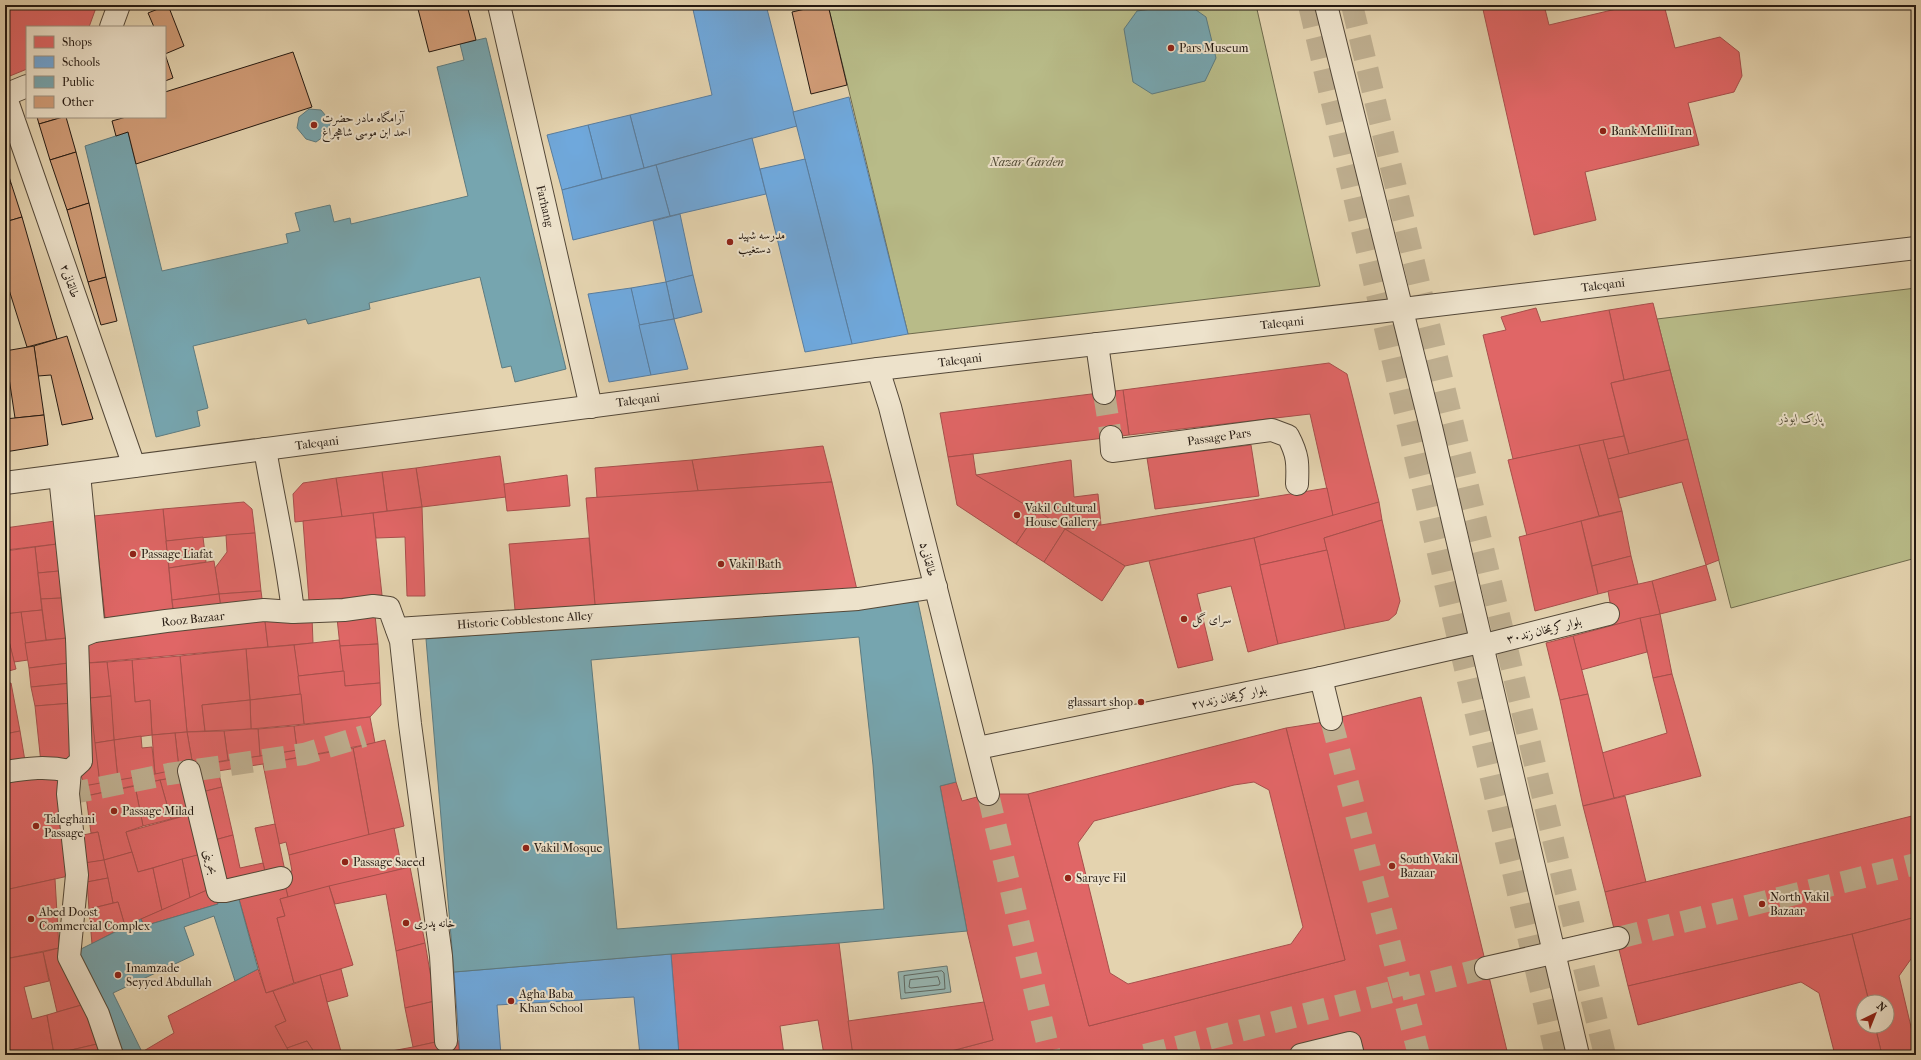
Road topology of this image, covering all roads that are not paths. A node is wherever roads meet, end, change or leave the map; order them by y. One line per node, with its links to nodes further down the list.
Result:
1 (118, 5): 4 (street)
2 (499, 5): 12 (street, Farhang)
3 (1326, 5): 8 (street)
4 (111, 26)
5 (26, 86): 6 (street)
6 (5, 95): 15 (street, طالقانی۲)
7 (1916, 248): 8 (street, Taleqani)
8 (1403, 309): 9 (street, Taleqani); 24 (street)
9 (1098, 344): 10 (street, Taleqani); 11 (street)
10 (878, 369): 12 (street, Taleqani); 19 (street, طالقانی۵)
11 (1104, 393)
12 (591, 407): 14 (street, Taleqani)
13 (1111, 437): 18 (street, Passage Pars)
14 (265, 449): 15 (street, Taleqani); 20 (street)
15 (134, 466): 16 (street, Taleqani)
16 (70, 475): 17 (street, Taleqani); 23 (street)
17 (5, 483)
18 (1297, 484)
19 (936, 587): 22 (street, Historic Cobblestone Alley); 27 (street, طالقانی۵)
20 (293, 612): 22 (street); 23 (street, Rooz Bazaar)
21 (1608, 614): 24 (street, بلوار کریمخان زند۳۰)
22 (397, 629): 36 (street)
23 (85, 634): 28 (street)
24 (1481, 644): 25 (street, بلوار کریمخان زند۲۷); 34 (street)
25 (1321, 678): 26 (street); 27 (street, بلوار کریمخان زند۲۷)
26 (1331, 719)
27 (978, 748): 31 (street, طالقانی۵)
28 (70, 771): 30 (street); 37 (street)
29 (189, 771): 32 (street, بحرینی)
30 (5, 772)
31 (988, 794)
32 (281, 878)
33 (1618, 938): 34 (street)
34 (1554, 953): 35 (street); 40 (street)
35 (1486, 968)
36 (446, 1041)
37 (112, 1055)
38 (1301, 1055): 39 (street)
39 (1353, 1055)
40 (1578, 1055)

